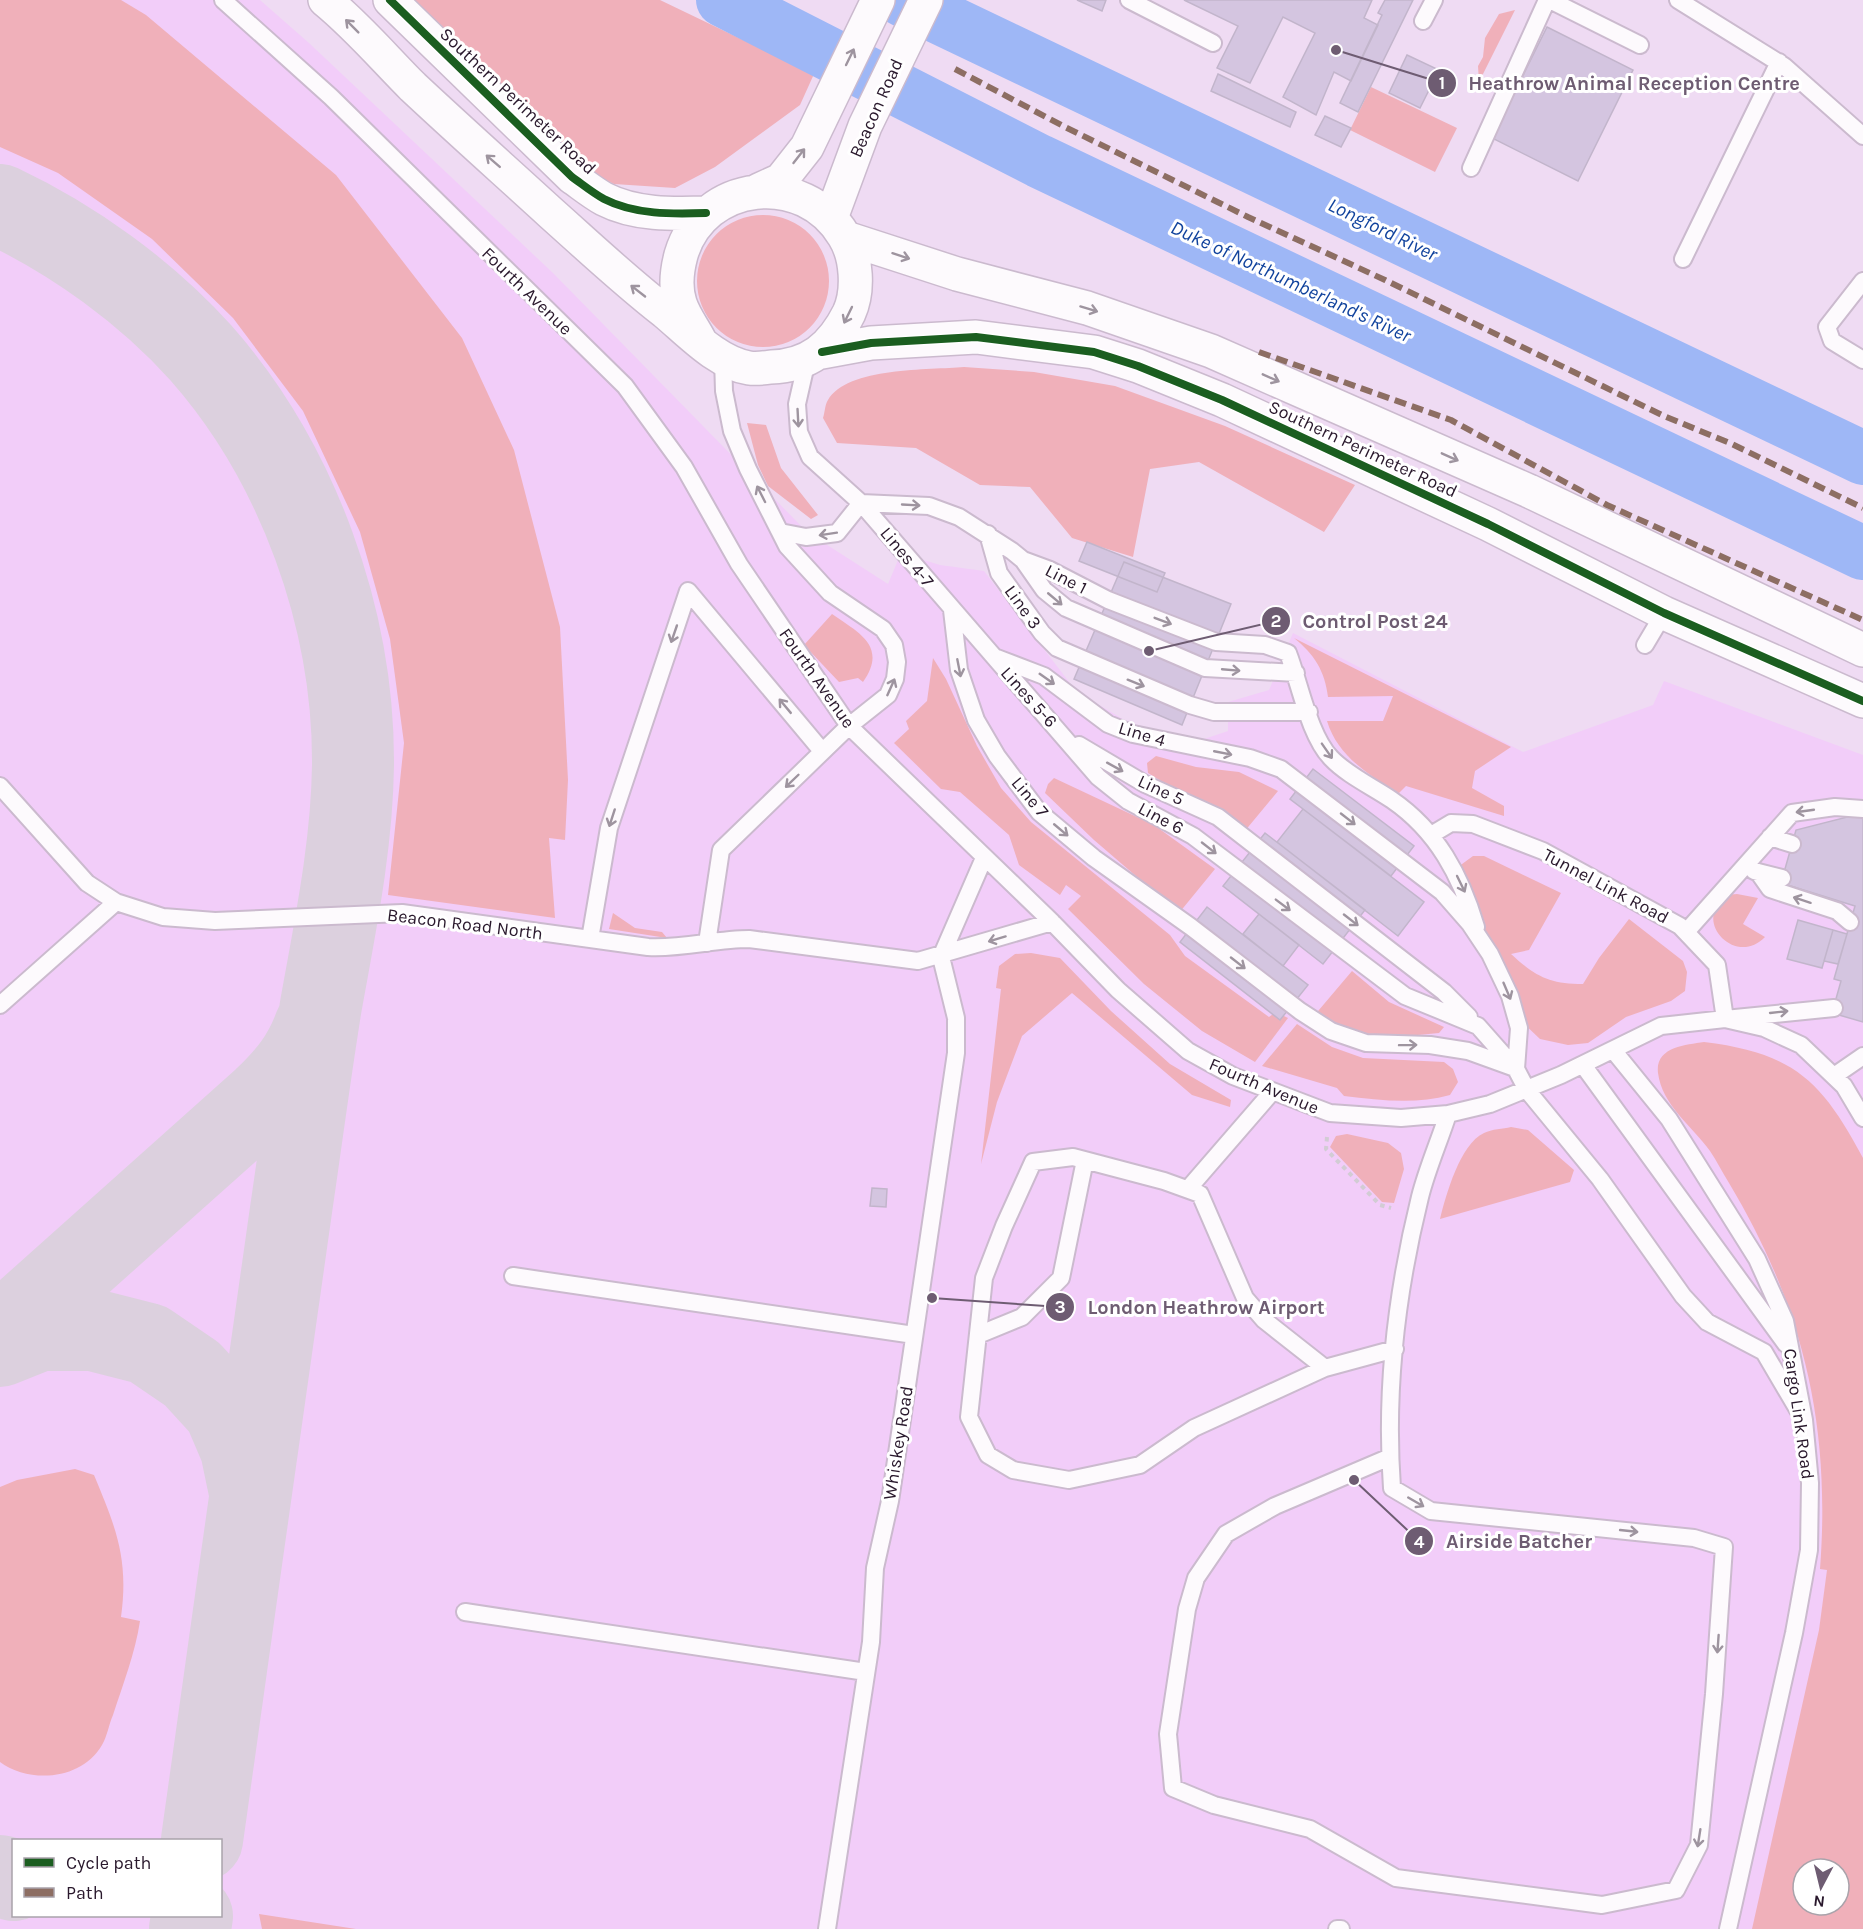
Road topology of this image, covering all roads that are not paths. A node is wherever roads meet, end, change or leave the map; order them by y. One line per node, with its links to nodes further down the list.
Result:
1 (223, 0): 36 (lane, Fourth Avenue)
2 (325, 0): 21 (street, one-way to 2)
3 (390, 0): 17 (street, Southern Perimeter Road)
4 (878, 0): 16 (street, one-way to 4)
5 (926, 0): 18 (street, Beacon Road)
6 (1129, 0): 11 (lane)
7 (1434, 0): 10 (lane)
8 (1548, 0): 12 (lane); 15 (lane)
9 (1684, 2): 13 (lane)
10 (1423, 21)
11 (1213, 43)
12 (1640, 45)
13 (1779, 63): 14 (lane); 19 (lane)
14 (1863, 136)
15 (1471, 168)
16 (759, 190): 17 (street); 18 (street)
17 (706, 213): 21 (street)
18 (838, 228): 22 (street, one-way to 22); 31 (street, Southern Perimeter Road, one-way to 31)
19 (1683, 259)
20 (1863, 281): 23 (lane)
21 (712, 349): 22 (street); 25 (lane, one-way to 21)
22 (815, 356): 24 (lane, Lines 4-7, one-way to 24); 29 (street, Southern Perimeter Road)
23 (1863, 360)
24 (861, 503): 25 (lane, one-way to 25); 26 (lane, one-way to 26); 28 (lane, Lines 4-7)
25 (780, 532): 36 (lane, one-way to 25)
26 (988, 534): 27 (lane); 35 (lane, Line 3, one-way to 35)
27 (1023, 560): 33 (lane, Line 1, one-way to 33); 33 (lane, one-way to 33)
28 (952, 610): 32 (lane, Lines 4-7); 63 (lane, Line 7, one-way to 63)
29 (1664, 613): 30 (lane); 34 (street, Southern Perimeter Road)
30 (1645, 645)
31 (1863, 650)
32 (993, 657): 37 (lane, Lines 5-6); 53 (lane, Line 4, one-way to 53)
33 (1296, 674): 35 (lane)
34 (1863, 701)
35 (1309, 712): 41 (lane, one-way to 41)
36 (849, 726): 38 (lane); 44 (lane, Fourth Avenue)
37 (1065, 737): 59 (lane, Line 5, one-way to 59); 59 (lane, Line 6, one-way to 59)
38 (822, 751): 52 (lane, one-way to 52); 54 (lane, one-way to 54)
39 (0, 786): 48 (lane, Beacon Road North)
40 (1863, 809): 42 (lane, one-way to 42)
41 (1431, 835): 51 (lane, Tunnel Link Road); 53 (lane, one-way to 53)
42 (1770, 837): 43 (lane); 45 (lane)
43 (1792, 844)
44 (984, 858): 49 (lane, Fourth Avenue); 55 (lane)
45 (1741, 869): 46 (lane); 51 (lane)
46 (1758, 872): 47 (lane); 50 (lane, one-way to 46)
47 (1782, 878)
48 (116, 902): 52 (lane, Beacon Road North); 56 (lane)
49 (1052, 922): 55 (lane, Beacon Road North, one-way to 55); 66 (lane, Fourth Avenue)
50 (1850, 922)
51 (1686, 932): 58 (lane, Tunnel Link Road)
52 (590, 939): 54 (lane, Beacon Road North)
53 (1480, 939): 63 (lane, one-way to 63)
54 (706, 943): 55 (lane, Beacon Road North)
55 (941, 957): 72 (lane, Whiskey Road)
56 (0, 1005)
57 (1834, 1008): 58 (lane, one-way to 57)
58 (1725, 1019): 60 (lane); 64 (lane)
59 (1479, 1026): 63 (lane, Line 5)
60 (1613, 1050): 62 (lane, Fourth Avenue); 75 (lane, Cargo Link Road)
61 (1863, 1056): 64 (lane)
62 (1583, 1065): 65 (lane, Fourth Avenue); 75 (lane)
63 (1516, 1069): 65 (lane, Line 5)
64 (1834, 1076): 68 (lane)
65 (1527, 1090): 67 (lane, Fourth Avenue); 77 (lane, Line 5)
66 (1272, 1092): 67 (lane, Fourth Avenue); 70 (lane)
67 (1448, 1114): 74 (lane)
68 (1863, 1118)
69 (1085, 1160): 70 (lane); 73 (lane); 73 (lane)
70 (1188, 1189): 76 (lane)
71 (513, 1276): 72 (lane)
72 (914, 1335): 80 (lane, Whiskey Road)
73 (978, 1335): 76 (lane)
74 (1395, 1349): 76 (lane); 78 (lane)
75 (1790, 1350): 77 (lane, Cargo Link Road)
76 (1325, 1368)
77 (1804, 1420): 82 (lane, Cargo Link Road)
78 (1390, 1457): 78 (lane, one-way to 78)
79 (465, 1612): 80 (lane)
80 (866, 1672): 81 (lane, Whiskey Road)
81 (827, 1929)
82 (1728, 1929)

